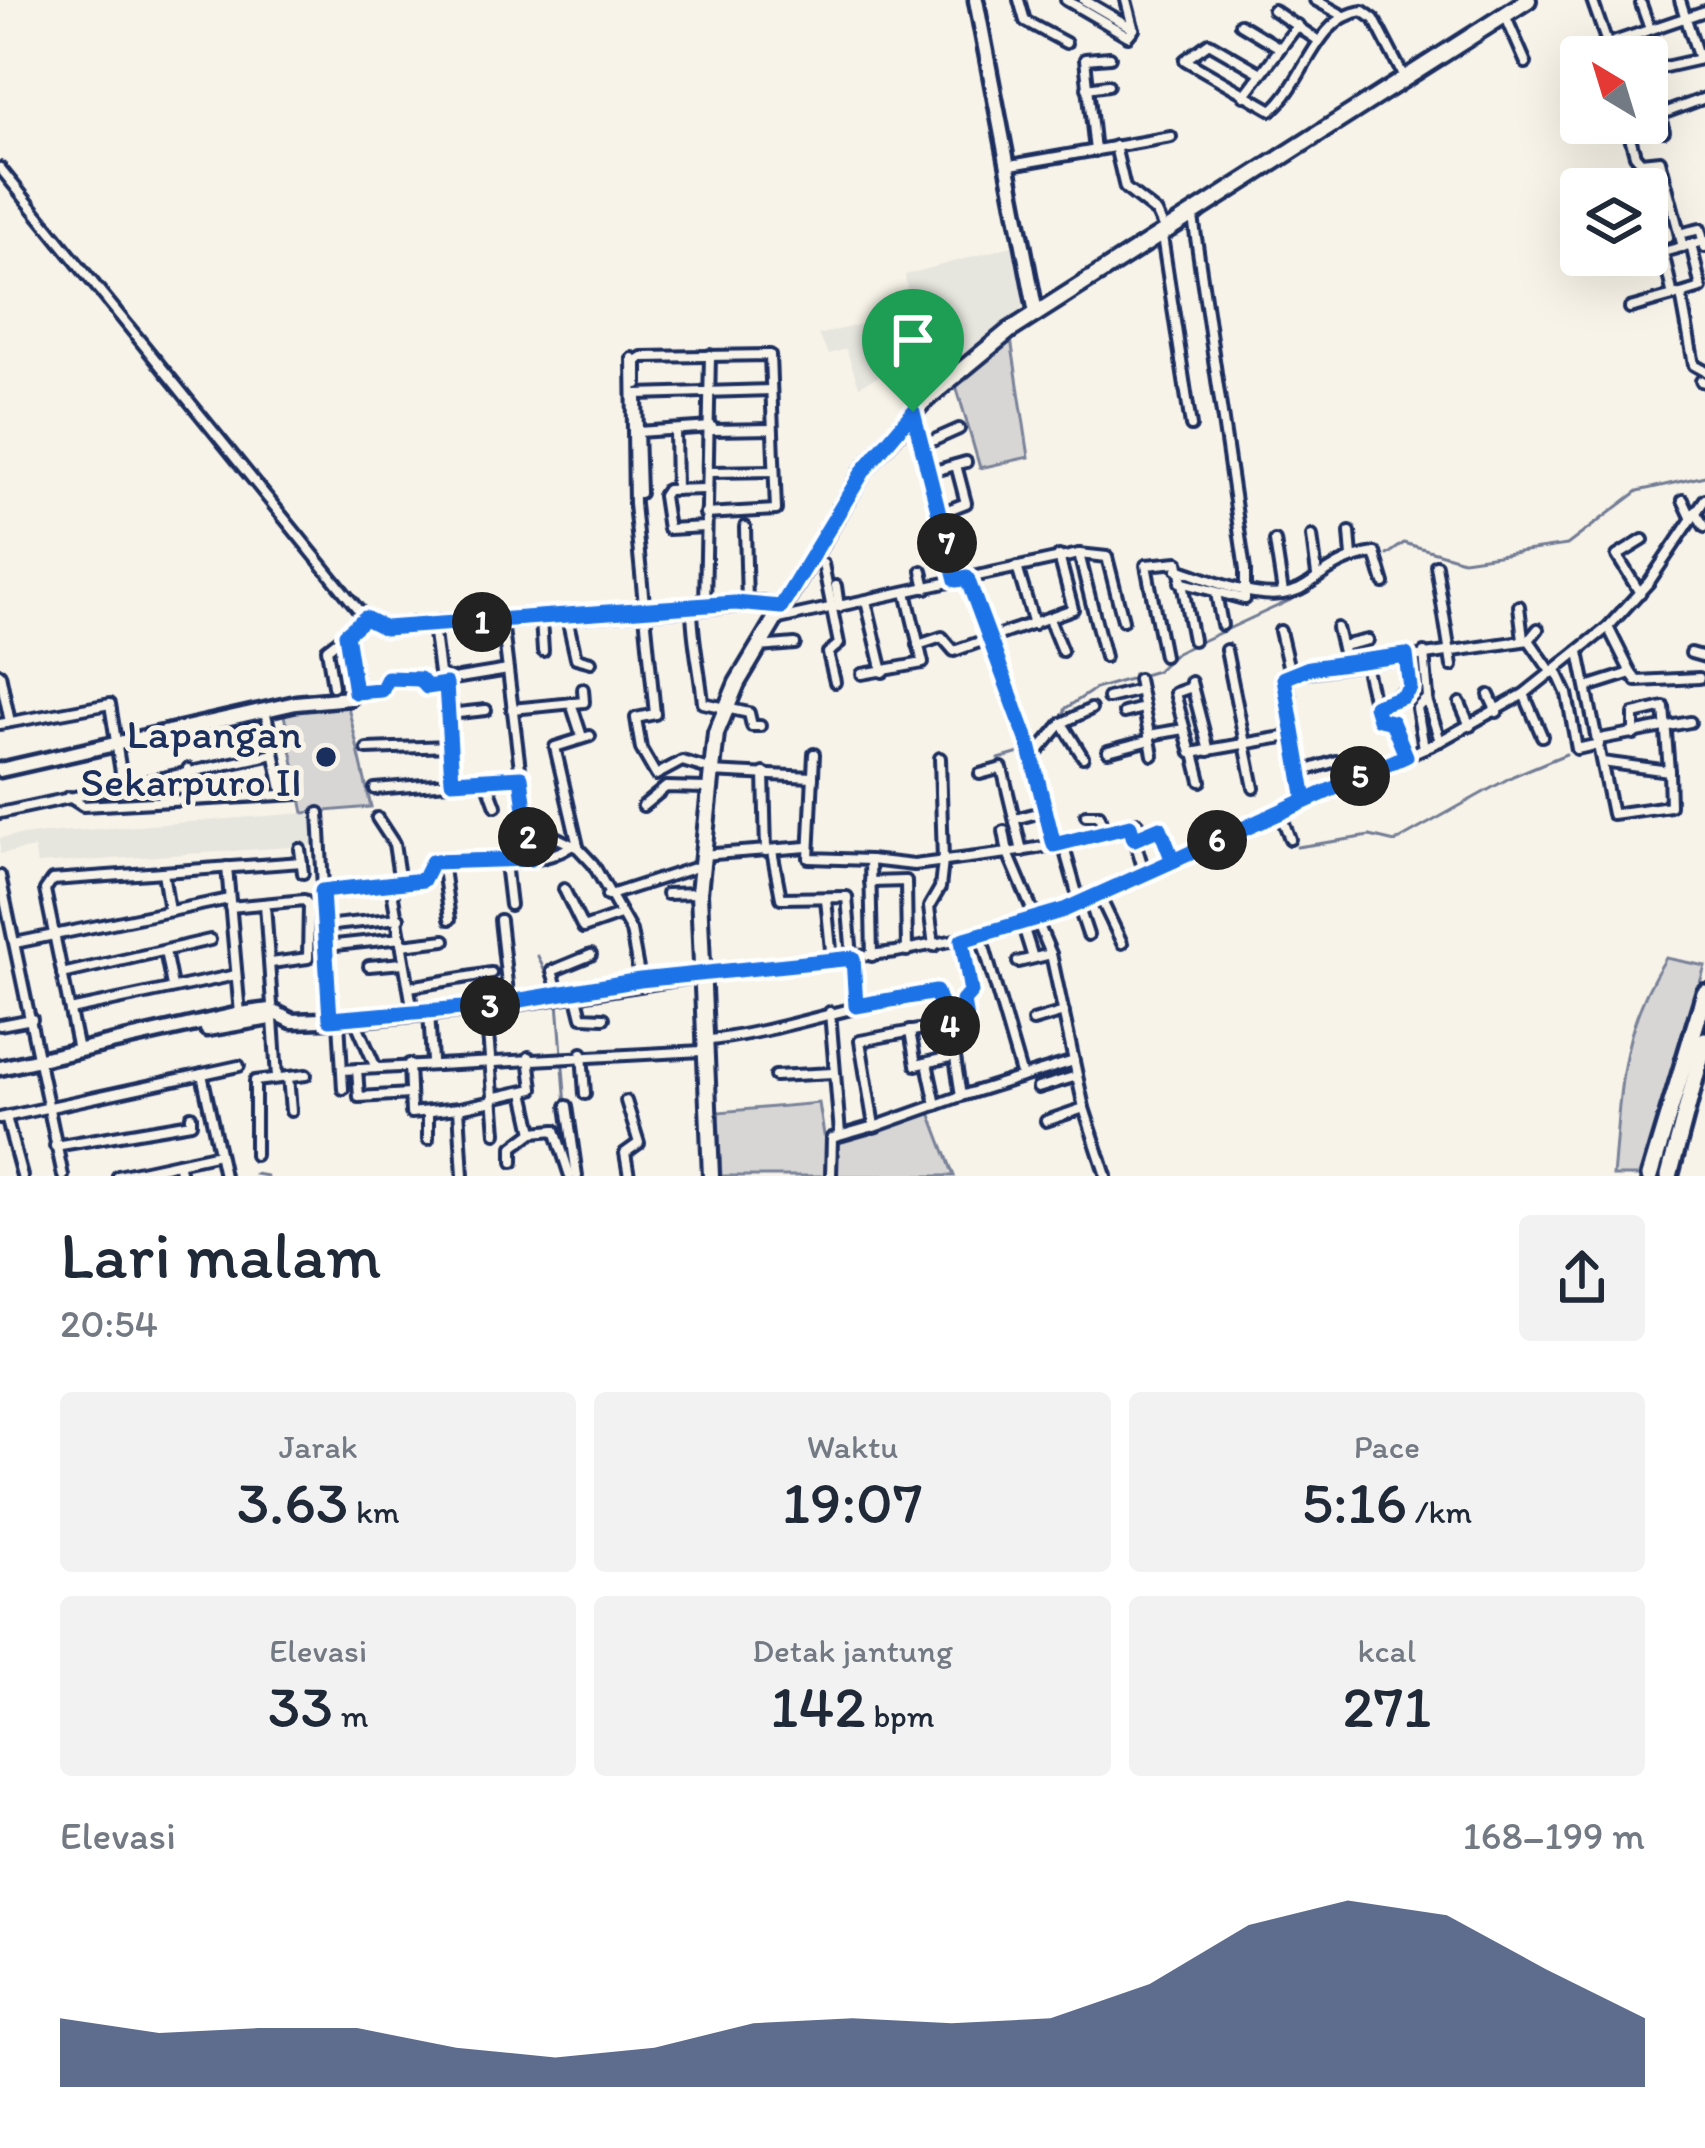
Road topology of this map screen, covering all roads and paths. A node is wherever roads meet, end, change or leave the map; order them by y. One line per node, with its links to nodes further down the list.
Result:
1 (976, 0): 41 (street)
2 (1018, 0): 23 (street)
3 (1068, 0): 18 (street)
4 (1084, 0): 18 (street)
5 (1126, 0): 18 (street)
6 (1315, 0): 14 (street)
7 (1528, 0): 13 (main road)
8 (1592, 0): 20 (street)
9 (1680, 0): 15 (street)
10 (1641, 4): 19 (street)
11 (1273, 10): 17 (street)
12 (1705, 11): 15 (street)
13 (1505, 14): 25 (street); 30 (main road)
14 (1344, 16): 22 (street); 30 (street)
15 (1688, 18): 19 (street); 27 (street)
16 (1240, 23): 24 (street)
17 (1298, 25): 22 (street); 24 (street)
18 (1134, 29)
19 (1651, 29): 21 (street)
20 (1605, 36)
21 (1633, 36)
22 (1319, 40): 33 (street)
23 (1066, 43)
24 (1280, 48): 29 (street)
25 (1521, 55)
26 (1110, 57): 32 (street)
27 (1702, 59): 28 (street)
28 (1668, 67)
29 (1261, 73): 33 (street); 33 (street)
30 (1406, 80): 44 (main road)
31 (1108, 86): 32 (street)
32 (1087, 88): 39 (street)
33 (1244, 97)
34 (1705, 98): 35 (street)
35 (1668, 112)
36 (1172, 136): 38 (street)
37 (1634, 144): 40 (street)
38 (1115, 146): 39 (street); 46 (street)
39 (1095, 152): 41 (street)
40 (1641, 161): 43 (street); 45 (street)
41 (1011, 165): 55 (street)
42 (0, 167): 114 (street)
43 (1647, 168)
44 (1193, 217): 46 (main road); 106 (street)
45 (1680, 234): 47 (street); 48 (street); 49 (street)
46 (1164, 235): 55 (main road); 63 (street)
47 (1668, 237)
48 (1704, 244): 49 (street)
49 (1687, 246): 50 (street); 52 (street)
50 (1668, 251)
51 (1668, 267): 53 (street)
52 (1703, 288): 53 (street)
53 (1677, 295): 54 (street); 58 (street)
54 (1630, 308)
55 (1036, 313): 62 (main road)
56 (710, 355): 59 (street); 60 (street); 61 (street)
57 (632, 358): 112 (street)
58 (1704, 378)
59 (710, 390): 60 (street); 61 (street); 64 (street)
60 (771, 390): 67 (street)
61 (637, 394): 68 (street)
62 (913, 412): 69 (street); 113 (main road)
63 (1191, 426)
64 (712, 428): 66 (street); 67 (street); 71 (street)
65 (959, 429): 69 (street)
66 (675, 430): 68 (street); 74 (street)
67 (772, 430): 70 (street)
68 (638, 432): 75 (street)
69 (922, 446): 72 (street)
70 (774, 471): 71 (street); 79 (street)
71 (710, 472): 73 (street)
72 (931, 472): 78 (street); 78 (street)
73 (705, 489): 74 (street); 79 (street)
74 (676, 490): 81 (street)
75 (640, 493)
76 (1705, 499): 80 (street)
77 (1683, 500): 80 (street)
78 (940, 513): 97 (street)
79 (705, 514): 81 (street)
80 (1693, 515): 83 (street); 105 (street)
81 (705, 527): 109 (street)
82 (746, 527): 108 (street)
83 (1705, 527)
84 (1350, 532): 90 (street)
85 (1312, 536): 96 (street)
86 (1643, 540): 105 (street)
87 (1275, 541): 104 (street)
88 (1079, 554): 89 (street); 118 (street); 145 (street)
89 (1059, 556): 93 (street); 117 (street)
90 (1352, 557): 96 (street); 99 (street)
91 (823, 564): 111 (street)
92 (1436, 565): 139 (street)
93 (1017, 567): 97 (street); 120 (street)
94 (1178, 569): 98 (street); 106 (street); 144 (street)
95 (922, 571): 101 (street)
96 (1317, 575): 104 (street)
97 (961, 579): 101 (street); 128 (street)
98 (1180, 582): 103 (street); 130 (street)
99 (1384, 583)
100 (836, 586): 111 (street)
101 (926, 588): 102 (street)
102 (906, 592): 107 (street); 133 (street)
103 (1216, 593): 106 (street); 122 (street)
104 (1283, 593): 106 (street)
105 (1640, 593): 123 (street)
106 (1249, 594)
107 (866, 602): 111 (street); 152 (street)
108 (747, 603): 109 (street); 113 (street)
109 (699, 606): 112 (street); 172 (street)
110 (1519, 606): 129 (street)
111 (834, 609): 113 (street); 160 (street)
112 (642, 612): 115 (street); 217 (street)
113 (777, 613): 135 (main road)
114 (365, 618): 121 (street); 127 (street)
115 (567, 618): 116 (street); 148 (street)
116 (541, 619): 119 (street); 137 (street)
117 (1049, 619): 120 (street); 138 (street)
118 (1123, 620)
119 (502, 621): 121 (street); 151 (street)
120 (1034, 624): 128 (street)
121 (433, 625): 159 (street)
122 (1222, 625)
123 (1608, 627): 140 (street); 154 (street)
124 (1337, 628): 134 (street)
125 (1538, 628): 129 (street)
126 (1280, 631): 157 (street)
127 (346, 634): 161 (street); 165 (street)
128 (987, 638): 133 (street); 200 (street)
129 (1526, 639): 139 (street); 153 (street)
130 (1193, 640)
131 (1368, 640): 134 (street)
132 (795, 644): 135 (street)
133 (918, 645): 152 (street)
134 (1342, 646): 149 (street)
135 (757, 647): 172 (main road)
136 (1226, 650): 194 (street)
137 (543, 651)
138 (1062, 651)
139 (1450, 652): 141 (street); 150 (street)
140 (1580, 652): 153 (street); 162 (street)
141 (1424, 653): 143 (street); 168 (street)
142 (1691, 653): 146 (street)
143 (1406, 655): 147 (street); 171 (street)
144 (1164, 656)
145 (1105, 657)
146 (1705, 657)
147 (1364, 661): 149 (street); 171 (street)
148 (591, 662)
149 (1346, 664): 157 (street)
150 (1452, 666)
151 (508, 670): 159 (street); 174 (street)
152 (883, 672): 156 (street)
153 (1554, 672): 164 (street); 193 (street)
154 (1631, 673): 158 (street); 162 (street)
155 (0, 674): 182 (street)
156 (862, 674)
157 (1289, 674): 189 (street)
158 (1700, 678)
159 (447, 681): 165 (street); 180 (street)
160 (836, 682)
161 (333, 686)
162 (1590, 686): 193 (street)
163 (583, 689): 169 (street)
164 (1524, 694): 177 (street); 190 (street)
165 (353, 695): 179 (street)
166 (1489, 695): 177 (street)
167 (1108, 698): 173 (street)
168 (1427, 700): 192 (street); 197 (street)
169 (572, 703): 174 (street); 247 (street)
170 (1460, 703): 185 (street)
171 (1375, 706): 206 (street)
172 (724, 707): 184 (street); 217 (main road)
173 (1144, 708): 178 (street); 191 (street)
174 (512, 709): 218 (street)
175 (1091, 709): 183 (street)
176 (486, 710): 180 (street)
177 (1497, 712): 185 (street)
178 (1124, 713)
179 (266, 714): 196 (street); 203 (street)
180 (449, 714): 195 (street)
181 (1690, 722): 186 (street)
182 (5, 723): 196 (street)
183 (1062, 723): 200 (street); 207 (street)
184 (760, 726)
185 (1470, 726): 192 (street)
186 (1666, 726): 188 (street); 188 (street); 213 (street)
187 (1184, 729): 191 (street); 199 (street); 202 (street)
188 (1634, 734): 193 (street)
189 (1294, 735): 194 (street); 214 (street)
190 (1541, 736)
191 (1150, 738): 201 (street); 205 (street)
192 (1440, 740): 197 (street)
193 (1599, 743): 210 (street)
194 (1244, 745): 199 (street); 224 (street)
195 (450, 746): 198 (street); 221 (street)
196 (115, 747): 212 (street); 223 (street)
197 (1424, 748): 206 (street)
198 (367, 749)
199 (1209, 751): 202 (street)
200 (1031, 752): 234 (street)
201 (1108, 752)
202 (1194, 753): 222 (street)
203 (274, 754): 211 (street); 226 (street)
204 (814, 754): 219 (street)
205 (1153, 755)
206 (1406, 756): 230 (street)
207 (1083, 757)
208 (940, 758): 256 (street)
209 (1336, 761): 214 (street)
210 (1602, 762): 213 (street); 213 (street)
211 (188, 769): 223 (street); 229 (street)
212 (0, 770)
213 (1669, 771)
214 (1300, 772): 230 (street)
215 (764, 773): 217 (street); 219 (street); 248 (street)
216 (980, 774): 239 (street)
217 (708, 776): 232 (street); 253 (main road)
218 (521, 777): 220 (street); 240 (street)
219 (813, 777): 246 (street)
220 (486, 778): 221 (street); 231 (street)
221 (452, 781): 225 (street)
222 (1201, 781)
223 (123, 784): 228 (street)
224 (1255, 788)
225 (375, 789)
226 (284, 794): 227 (street); 229 (street)
227 (298, 794)
228 (68, 796): 229 (street); 235 (street)
229 (194, 798)
230 (1305, 800): 233 (street)
231 (496, 806)
232 (643, 806)
233 (1280, 810): 244 (street); 257 (street)
234 (1046, 811): 239 (street); 245 (street)
235 (0, 813)
236 (319, 813): 251 (street)
237 (1086, 815): 242 (street)
238 (377, 818): 264 (street)
239 (1015, 819): 249 (street)
240 (526, 822): 247 (street); 252 (street)
241 (1004, 831): 250 (street)
242 (1104, 833): 243 (street); 245 (street)
243 (1134, 839): 257 (street); 261 (street)
244 (1290, 839)
245 (1059, 844): 249 (street); 274 (street)
246 (807, 847): 248 (street); 254 (street)
247 (579, 849): 252 (street); 270 (street)
248 (769, 851): 253 (street); 271 (street)
249 (1022, 851): 250 (street)
250 (1008, 853): 256 (street); 281 (street)
251 (322, 854): 259 (street); 266 (street)
252 (531, 859): 258 (street)
253 (700, 860): 267 (main road); 270 (street)
254 (870, 860): 256 (street); 263 (street)
255 (442, 861): 258 (street); 264 (street); 279 (street)
256 (943, 861): 294 (street)
257 (1173, 861): 261 (street)
258 (505, 863): 275 (street)
259 (227, 867): 260 (street); 272 (street)
260 (163, 872): 276 (street); 285 (street)
261 (1145, 874): 269 (street)
262 (0, 876): 291 (street)
263 (870, 882): 296 (street); 299 (street)
264 (396, 884): 266 (street); 278 (street)
265 (564, 889): 277 (street)
266 (322, 891): 282 (street)
267 (699, 893): 268 (street); 311 (main road)
268 (667, 894)
269 (1099, 895): 274 (street); 292 (street)
270 (607, 896): 277 (street)
271 (826, 898): 300 (street); 302 (street)
272 (230, 903): 273 (street); 276 (street); 312 (street)
273 (265, 904): 305 (street); 305 (street)
274 (1079, 904): 281 (street); 284 (street)
275 (510, 905)
276 (169, 911): 285 (street)
277 (620, 915): 313 (street)
278 (399, 918): 282 (street); 290 (street)
279 (450, 919)
280 (500, 920): 319 (street)
281 (1039, 920): 283 (street); 297 (street)
282 (324, 926): 293 (street)
283 (1023, 926): 286 (street); 301 (street)
284 (1088, 935)
285 (55, 936): 291 (street); 310 (street)
286 (981, 936): 289 (street); 303 (street)
287 (210, 940): 295 (street)
288 (445, 940): 290 (street)
289 (962, 940): 294 (street); 307 (street)
290 (402, 942): 293 (street); 306 (street)
291 (15, 943): 330 (street)
292 (1122, 943)
293 (326, 946): 331 (street)
294 (934, 946): 296 (street)
295 (165, 951): 310 (street); 314 (street)
296 (907, 951): 299 (street)
297 (1051, 954): 301 (street); 325 (street)
298 (591, 955): 318 (street)
299 (872, 956): 300 (street)
300 (853, 958): 302 (street); 321 (street)
301 (1033, 958): 304 (street)
302 (832, 960): 311 (street)
303 (987, 961): 307 (street); 360 (street)
304 (1018, 962)
305 (272, 963): 328 (street)
306 (404, 963): 308 (street); 315 (street)
307 (966, 965): 335 (street)
308 (369, 966)
309 (491, 973): 315 (street)
310 (62, 974): 322 (street)
311 (700, 974): 313 (street); 338 (main road)
312 (236, 975): 314 (street); 327 (street)
313 (640, 980): 316 (street)
314 (172, 986): 322 (street)
315 (410, 986): 326 (street)
316 (576, 992): 318 (street); 329 (street)
317 (1705, 993): 379 (highway)
318 (557, 995): 319 (street)
319 (509, 1002): 320 (street)
320 (486, 1006): 323 (street); 343 (street)
321 (856, 1006): 324 (street); 335 (street)
322 (70, 1010): 339 (street)
323 (429, 1012): 326 (street); 344 (street)
324 (830, 1012): 338 (street); 354 (street)
325 (1064, 1012): 333 (street); 345 (street)
326 (413, 1013): 332 (street)
327 (240, 1014): 328 (street); 339 (street)
328 (272, 1014): 331 (street); 346 (street); 359 (street)
329 (604, 1018)
330 (32, 1019): 334 (street); 346 (street)
331 (334, 1019): 332 (street); 352 (street)
332 (355, 1019): 350 (street)
333 (1033, 1021)
334 (0, 1024)
335 (948, 1026): 336 (street); 341 (street)
336 (910, 1031): 347 (street); 380 (street)
337 (1705, 1040): 379 (highway)
338 (702, 1046): 340 (street); 400 (main road)
339 (78, 1051): 346 (street)
340 (582, 1053): 342 (street); 365 (street)
341 (956, 1056): 347 (street); 366 (street)
342 (530, 1057): 343 (street); 363 (street)
343 (491, 1059): 344 (street); 367 (street)
344 (432, 1061): 348 (street)
345 (1074, 1061): 358 (street); 360 (street)
346 (40, 1063): 353 (street); 371 (street)
347 (927, 1063): 369 (street)
348 (409, 1064): 350 (street); 364 (street)
349 (239, 1066): 355 (street)
350 (376, 1068): 351 (street)
351 (357, 1069): 352 (street); 364 (street)
352 (342, 1070): 362 (street)
353 (0, 1071)
354 (833, 1073): 357 (street); 383 (street)
355 (202, 1074): 371 (street); 386 (street)
356 (306, 1075): 359 (street)
357 (775, 1076)
358 (1077, 1076): 361 (street); 373 (street)
359 (283, 1077): 374 (street); 387 (street)
360 (1022, 1077): 366 (street)
361 (1038, 1088)
362 (343, 1089)
363 (524, 1092): 367 (street); 382 (street)
364 (410, 1094): 375 (street)
365 (585, 1094)
366 (961, 1095): 369 (street)
367 (495, 1099): 372 (street); 381 (street)
368 (626, 1101): 399 (street)
369 (936, 1105): 380 (street)
370 (568, 1106): 388 (street)
371 (48, 1108): 377 (street); 385 (street)
372 (459, 1108): 375 (street); 397 (street)
373 (1084, 1108): 378 (street); 402 (street)
374 (291, 1111)
375 (428, 1112): 384 (street)
376 (191, 1117): 385 (street)
377 (3, 1118): 392 (street)
378 (1046, 1121)
379 (1672, 1123): 403 (highway); 404 (highway)
380 (874, 1127): 383 (street)
381 (496, 1132)
382 (533, 1132): 388 (street); 389 (street)
383 (840, 1134): 401 (street)
384 (428, 1139)
385 (56, 1146): 393 (street)
386 (219, 1154): 390 (street); 396 (street)
387 (255, 1154)
388 (570, 1155): 398 (street)
389 (513, 1162)
390 (178, 1163): 391 (street); 395 (street)
391 (140, 1174): 394 (street)
392 (22, 1176)
393 (62, 1176)
394 (118, 1176)
395 (181, 1176)
396 (224, 1176)
397 (463, 1176)
398 (574, 1176)
399 (628, 1176)
400 (711, 1176)
401 (831, 1176)
402 (1106, 1176)
403 (1650, 1176)
404 (1669, 1176)

